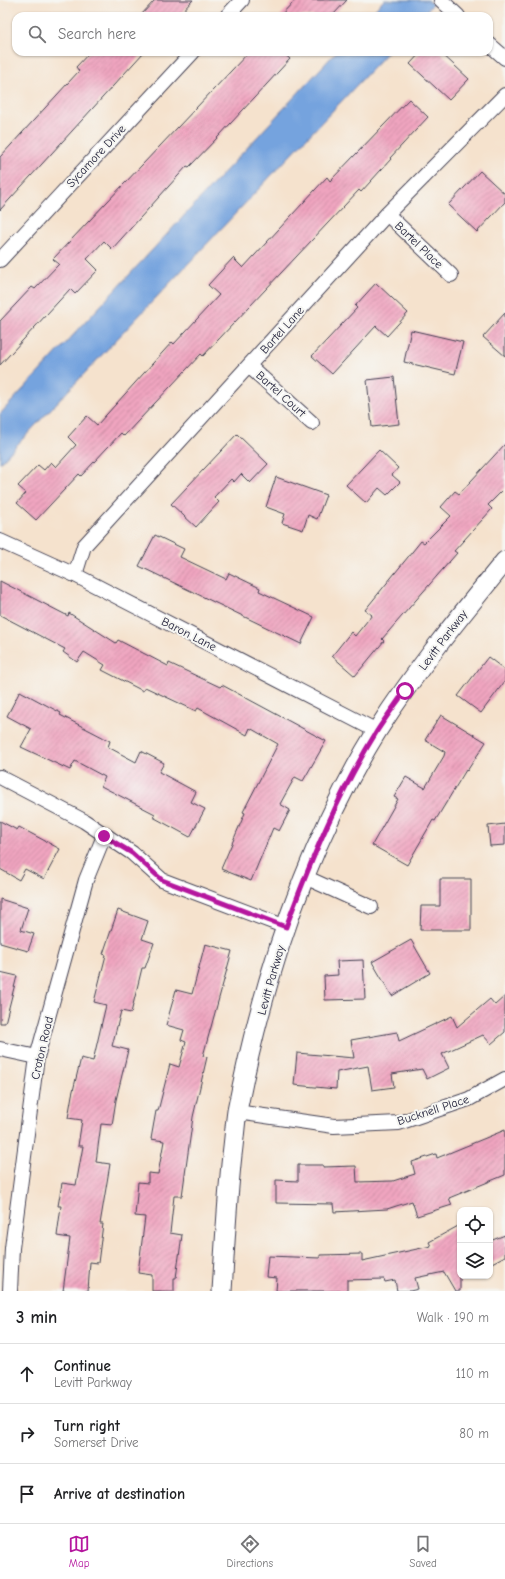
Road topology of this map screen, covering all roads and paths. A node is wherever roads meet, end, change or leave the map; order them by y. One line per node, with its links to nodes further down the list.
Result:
1 (242, 0): 3 (street)
2 (441, 0): 4 (street)
3 (231, 12)
4 (454, 12)
5 (493, 48): 7 (street)
6 (189, 56): 10 (street, Sycamore Drive)
7 (505, 58)
8 (505, 95): 9 (street, Bartel Lane)
9 (387, 214): 11 (street, Bartel Place); 12 (street, Bartel Lane)
10 (0, 260)
11 (451, 275)
12 (249, 366): 13 (street, Bartel Court); 16 (street, Bartel Lane)
13 (312, 423)
14 (0, 541): 16 (street, Baron Lane)
15 (505, 561): 17 (street, Levitt Parkway)
16 (75, 575): 17 (street, Baron Lane)
17 (377, 731): 20 (street, Levitt Parkway)
18 (0, 777): 19 (street)
19 (104, 836): 22 (street); 24 (street, Croton Road)
20 (305, 878): 21 (street); 22 (street, Levitt Parkway)
21 (371, 907)
22 (286, 927): 26 (street, Levitt Parkway)
23 (0, 1049): 24 (street)
24 (37, 1057): 27 (street, Croton Road)
25 (505, 1079): 26 (street, Bucknell Place)
26 (237, 1112): 28 (street, Levitt Parkway)
27 (10, 1291)
28 (222, 1291)

